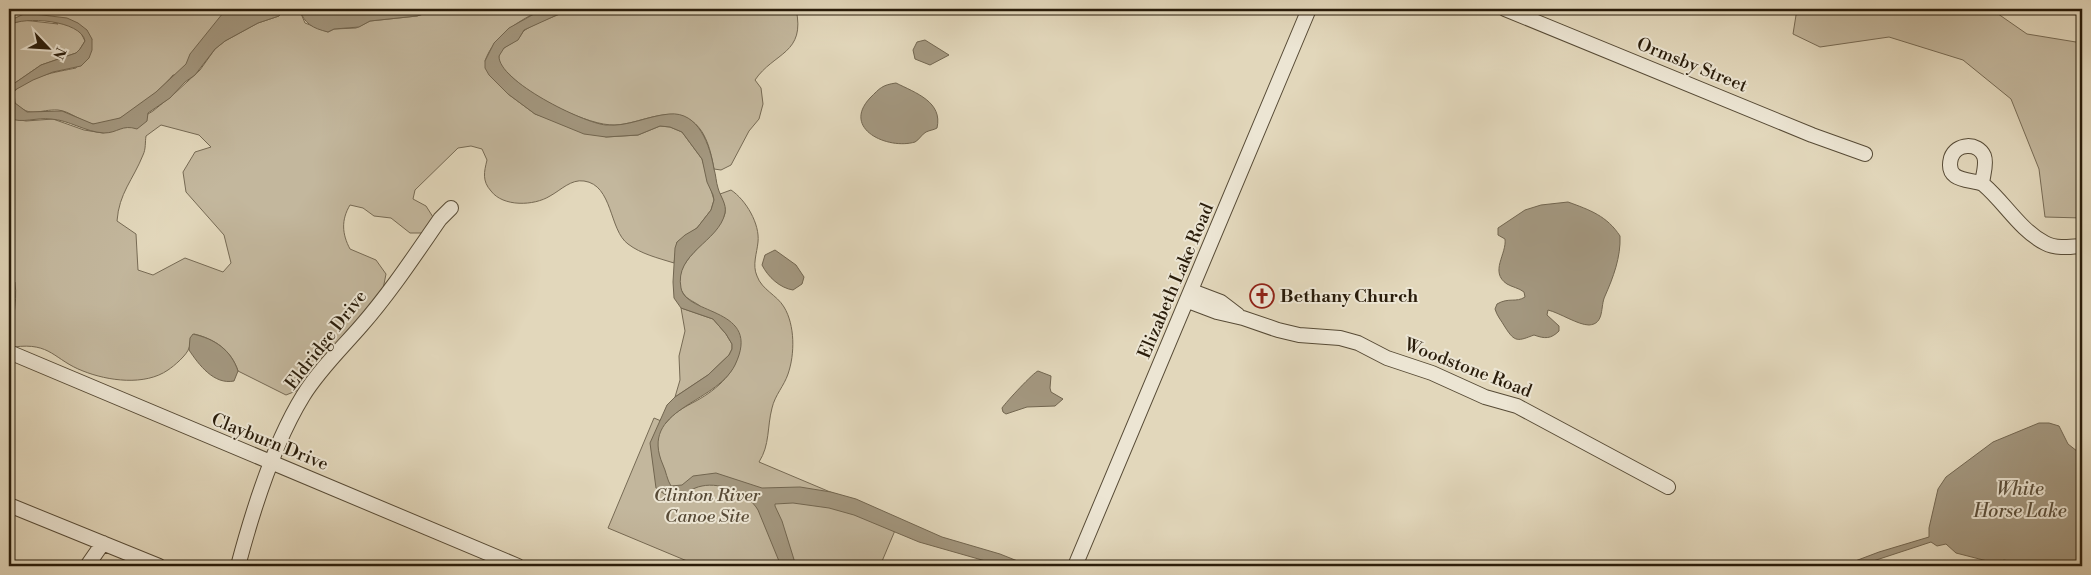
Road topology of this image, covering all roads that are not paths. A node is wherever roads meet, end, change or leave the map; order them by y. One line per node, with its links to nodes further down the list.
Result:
1 (1309, 9): 7 (street, Elizabeth Lake Road)
2 (1505, 9): 3 (street, Ormsby Street)
3 (1865, 154)
4 (1982, 183): 6 (street)
5 (451, 208): 9 (street, Eldridge Drive)
6 (2082, 246)
7 (1190, 296): 10 (street, Woodstone Road); 17 (street, Elizabeth Lake Road)
8 (9, 352): 9 (street, Clayburn Drive)
9 (272, 464): 15 (street, Eldridge Drive); 16 (street, Clayburn Drive)
10 (1668, 487)
11 (9, 505): 12 (street)
12 (103, 543): 13 (street); 14 (street)
13 (87, 566)
14 (159, 566)
15 (238, 566)
16 (518, 566)
17 (1075, 566)

